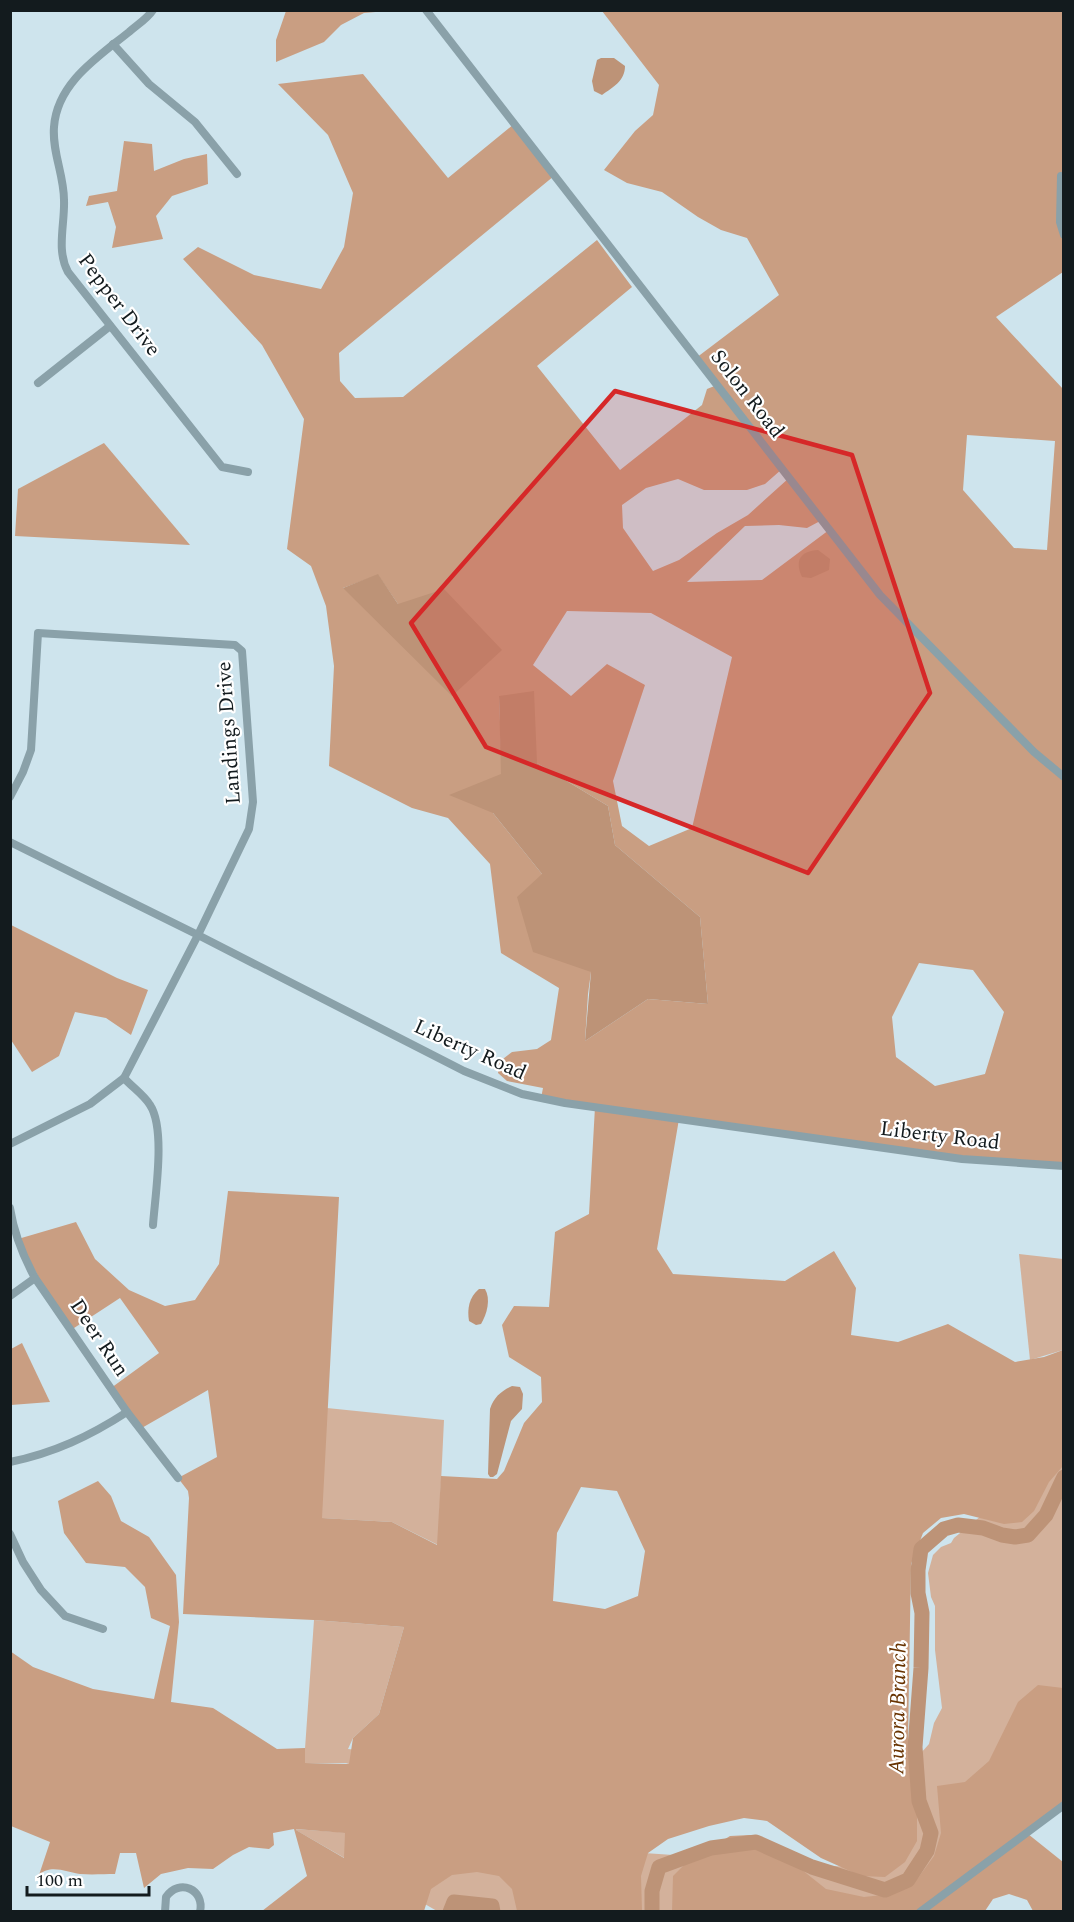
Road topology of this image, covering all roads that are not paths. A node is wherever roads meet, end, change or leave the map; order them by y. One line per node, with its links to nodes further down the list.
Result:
1 (153, 10): 3 (street, Pepper Drive)
2 (426, 10): 10 (street, Solon Road)
3 (113, 44): 4 (street); 7 (street, Pepper Drive)
4 (237, 174)
5 (1061, 176): 6 (street)
6 (1064, 235)
7 (110, 326): 8 (street); 9 (street, Pepper Drive)
8 (38, 383)
9 (248, 472)
10 (1064, 777)
11 (10, 797): 13 (street, Landings Drive)
12 (10, 842): 13 (street, Liberty Road)
13 (198, 934): 14 (street, Landings Drive); 16 (street, Liberty Road)
14 (124, 1078): 15 (street); 18 (street)
15 (10, 1143)
16 (1064, 1166)
17 (10, 1208): 19 (street, Deer Run)
18 (153, 1225)
19 (35, 1278): 20 (street); 21 (street, Deer Run)
20 (10, 1296)
21 (127, 1412): 22 (street); 23 (street, Deer Run)
22 (10, 1462)
23 (178, 1478)
24 (10, 1534): 25 (street)
25 (103, 1629)
26 (1064, 1804): 29 (street)
27 (165, 1911): 28 (street)
28 (200, 1911)
29 (920, 1911)

